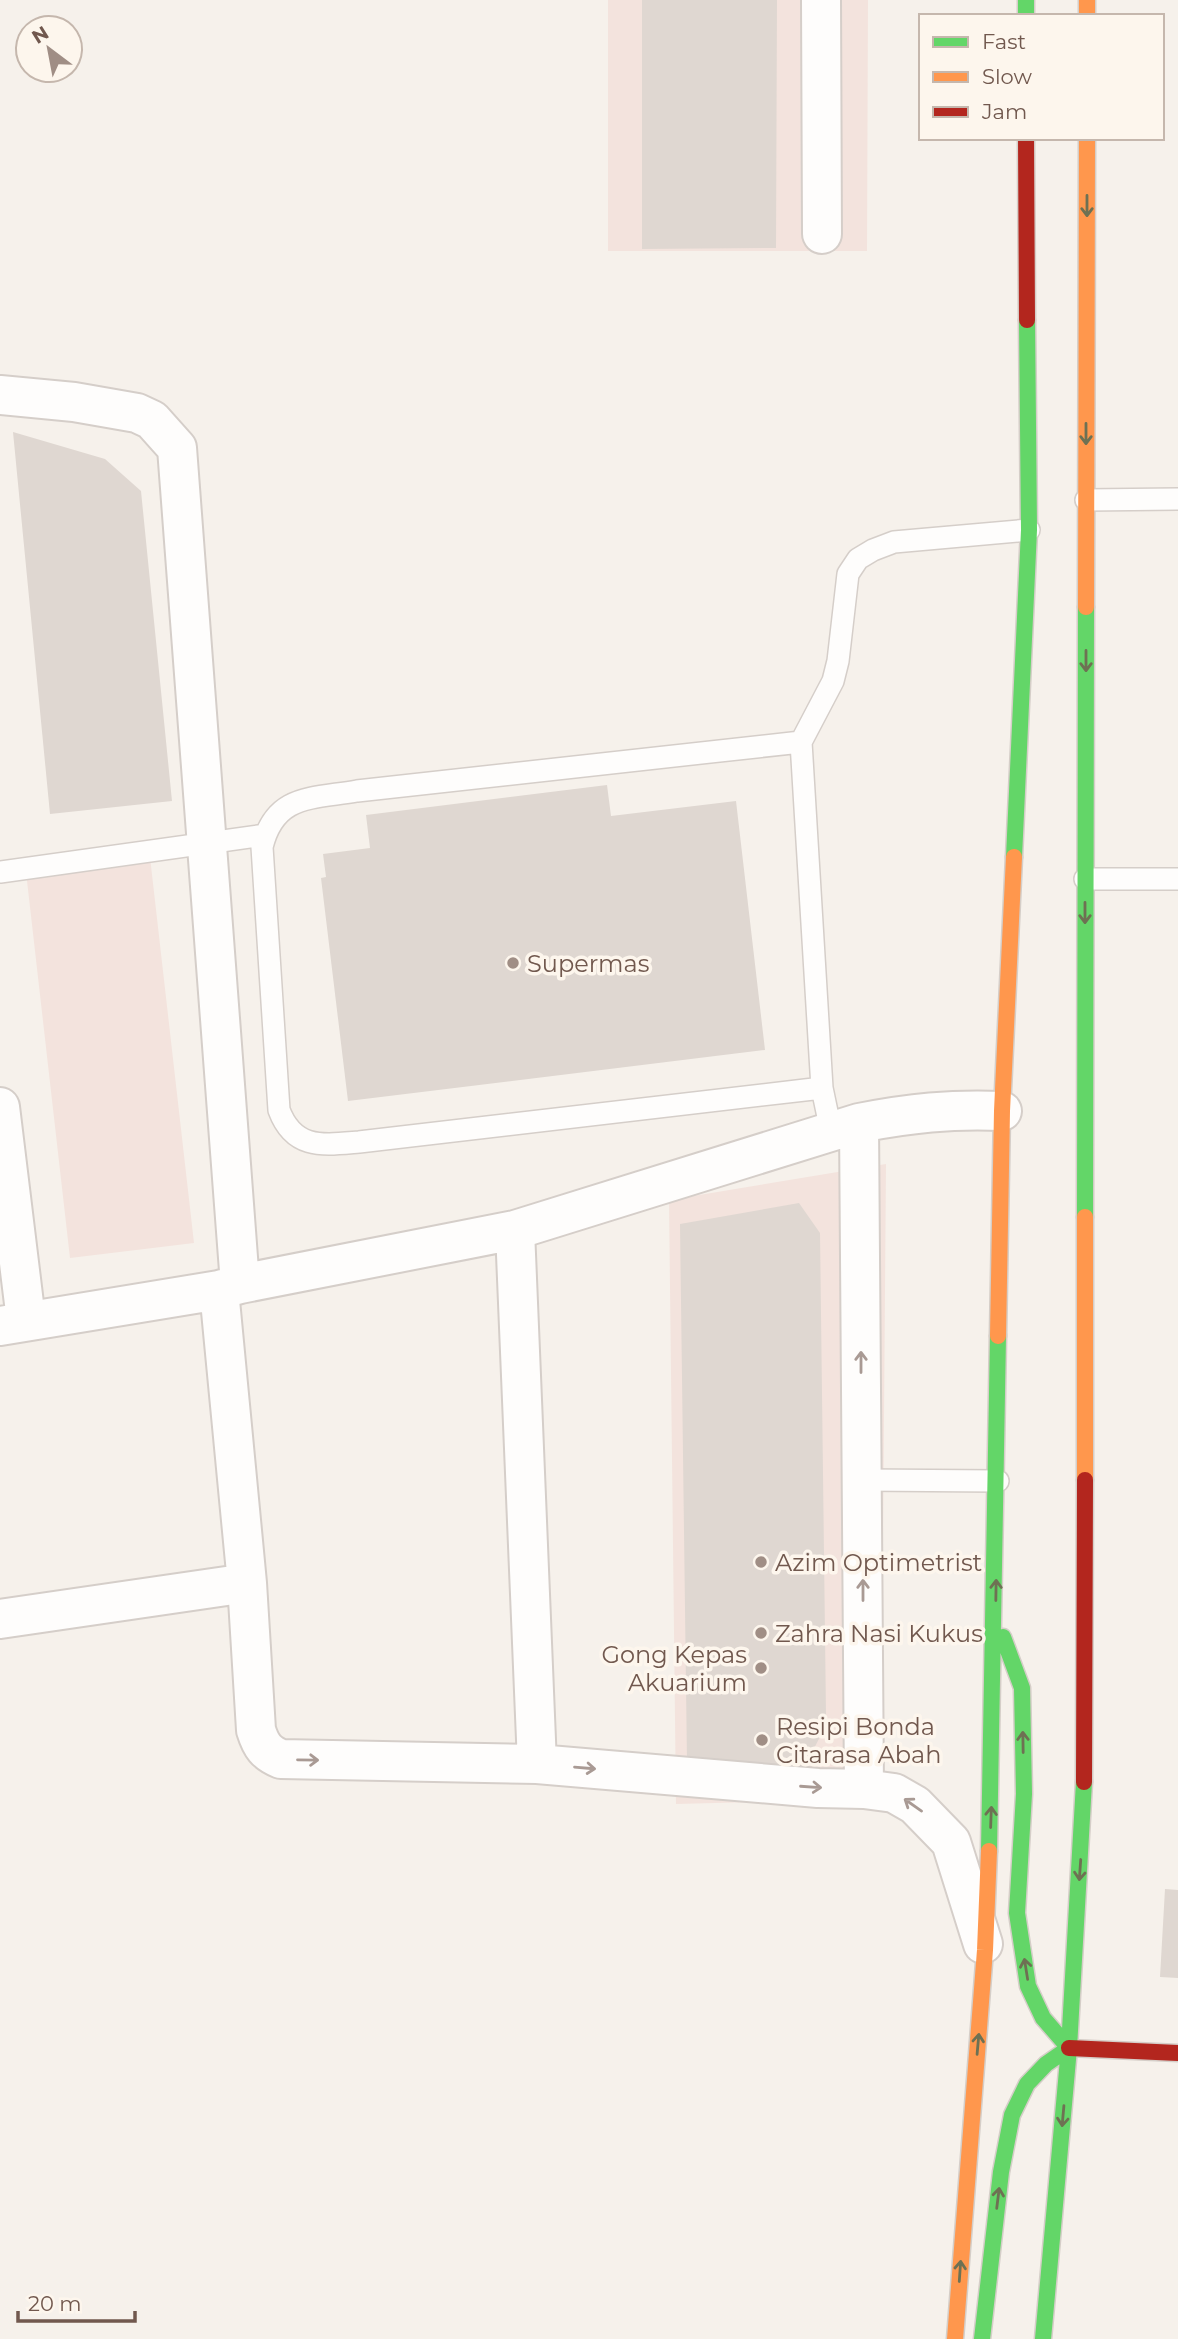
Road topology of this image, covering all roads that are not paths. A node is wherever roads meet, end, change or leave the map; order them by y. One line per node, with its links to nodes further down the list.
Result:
1 (821, 0): 4 (street)
2 (1026, 140): 8 (main road)
3 (1087, 140): 7 (main road, one-way to 7)
4 (822, 234)
5 (0, 395): 11 (street)
6 (1178, 499): 7 (lane)
7 (1086, 500): 13 (main road, one-way to 13)
8 (1029, 530): 9 (lane); 17 (main road)
9 (801, 741): 10 (lane); 15 (lane)
10 (265, 835): 11 (lane); 15 (lane)
11 (207, 843): 12 (lane); 20 (street)
12 (0, 873)
13 (1085, 879): 14 (lane); 30 (main road, one-way to 30)
14 (1178, 879)
15 (822, 1088): 18 (lane)
16 (0, 1107): 21 (street)
17 (1002, 1111): 18 (street); 23 (main road)
18 (845, 1127): 19 (street); 22 (street, one-way to 18)
19 (515, 1230): 20 (street); 27 (street)
20 (230, 1287): 21 (street); 24 (street)
21 (13, 1323)
22 (862, 1480): 23 (lane); 28 (street, one-way to 22)
23 (998, 1481): 25 (main road, one-way to 23)
24 (247, 1583): 26 (street); 27 (street, one-way to 27)
25 (996, 1617): 29 (main road, one-way to 25); 30 (main road, one-way to 25)
26 (0, 1619)
27 (537, 1764): 28 (street, one-way to 28)
28 (864, 1789): 29 (street, one-way to 28)
29 (985, 1950): 32 (main road, one-way to 29)
30 (1069, 2048): 31 (main road); 33 (main road, one-way to 30); 34 (main road, one-way to 34)
31 (1178, 2053)
32 (955, 2339)
33 (982, 2339)
34 (1043, 2339)

